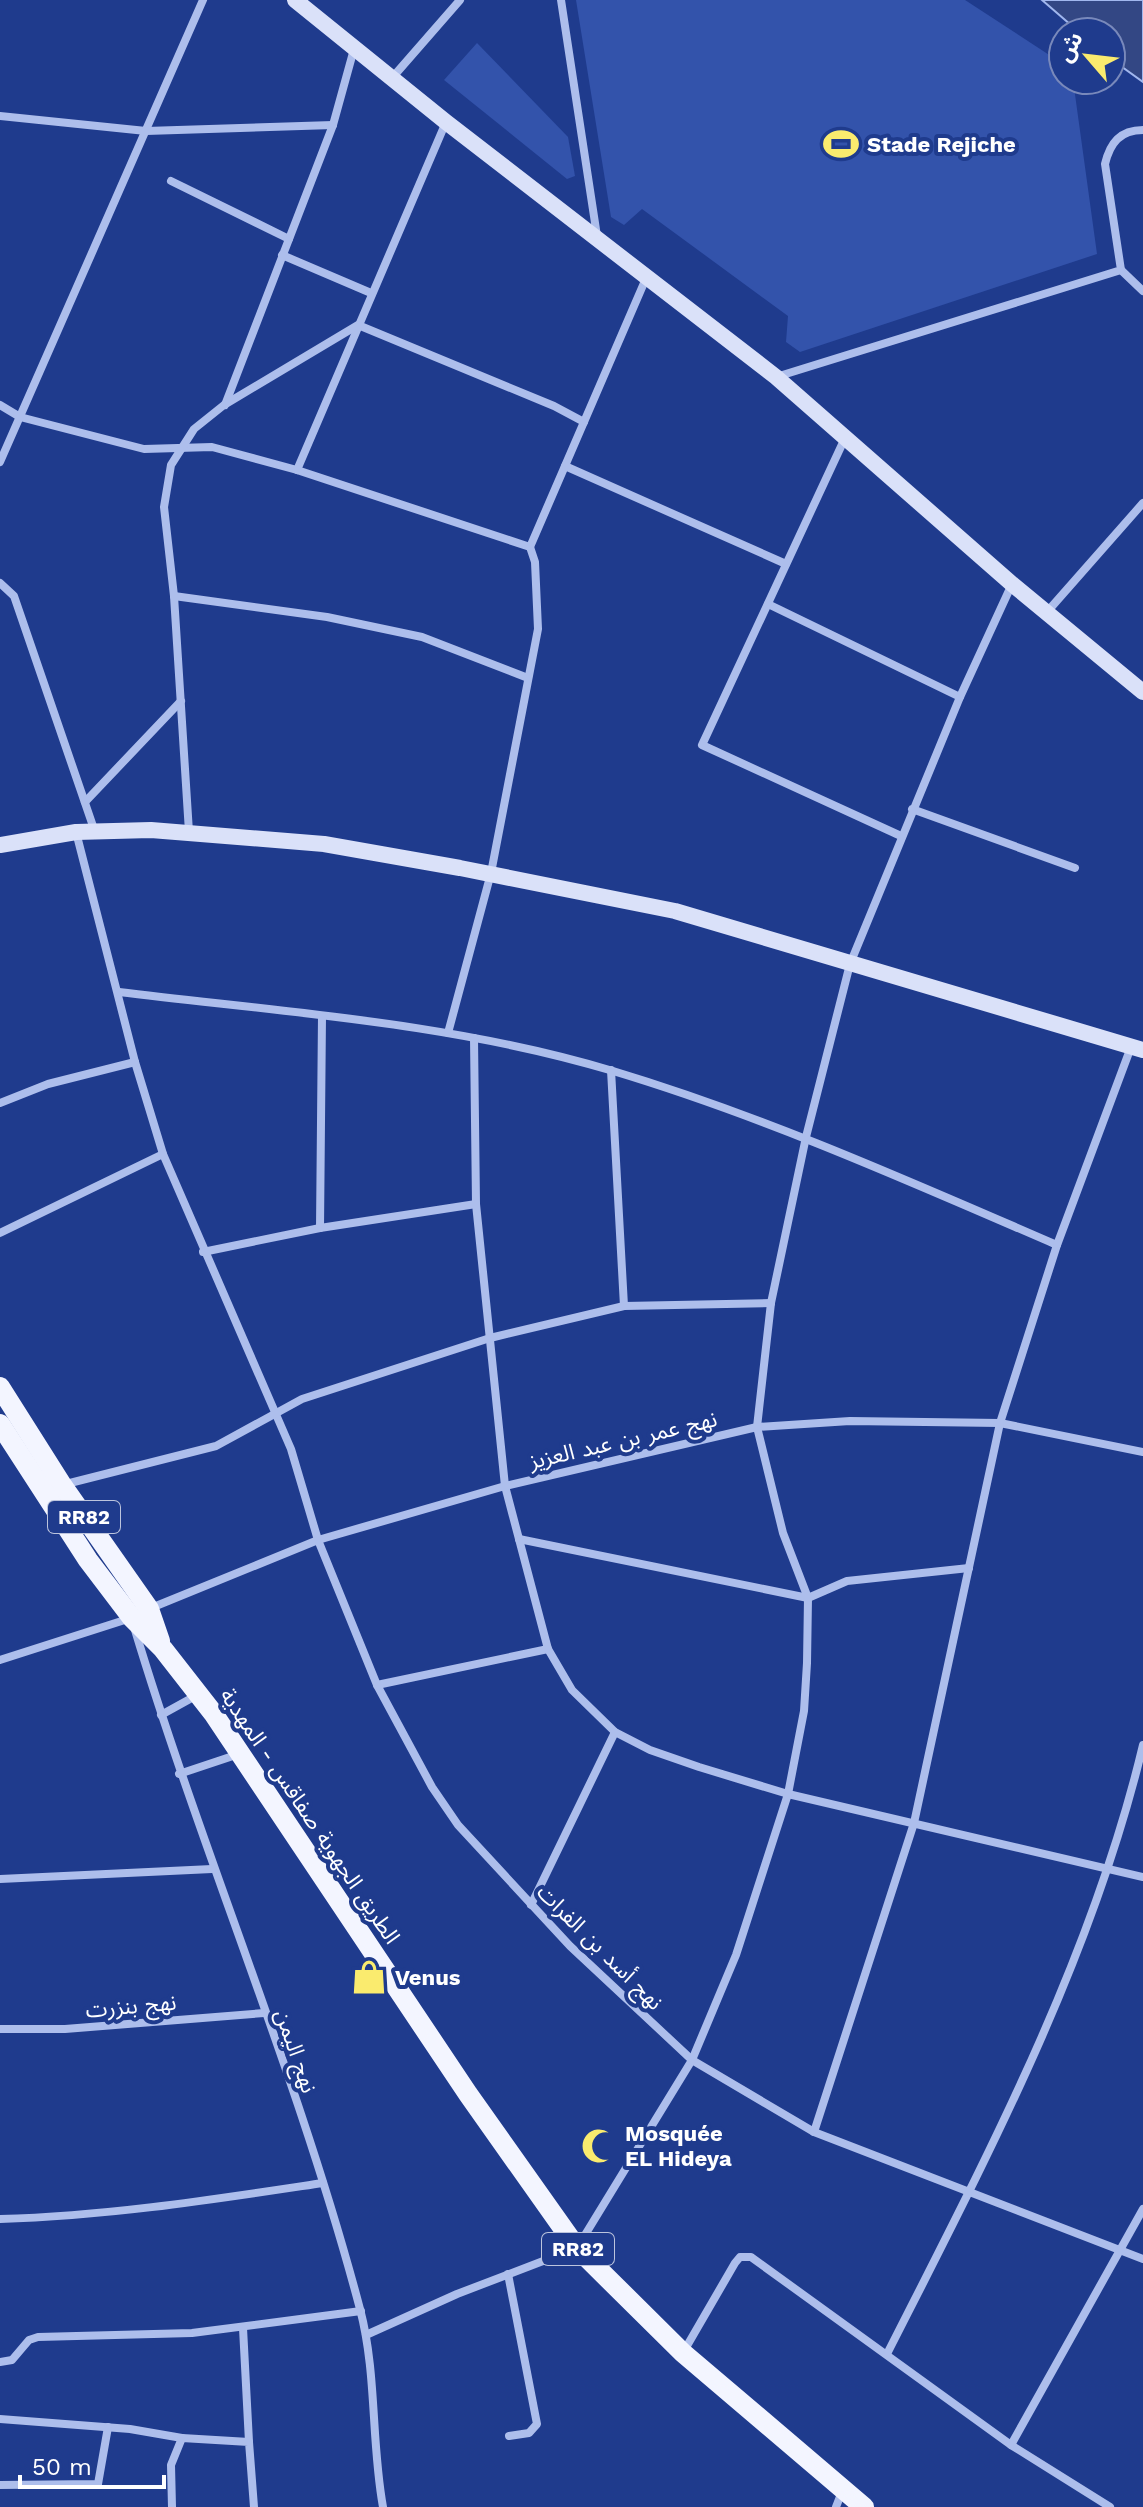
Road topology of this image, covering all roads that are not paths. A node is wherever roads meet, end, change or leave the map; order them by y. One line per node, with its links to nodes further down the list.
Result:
1 (203, 0): 11 (street)
2 (295, 0): 5 (street)
3 (460, 0): 6 (street)
4 (561, 0): 13 (street)
5 (355, 48): 6 (street); 9 (street)
6 (392, 78): 8 (street)
7 (0, 116): 11 (street)
8 (446, 122): 13 (street); 19 (street)
9 (333, 125): 11 (street); 14 (street)
10 (1143, 130): 16 (street)
11 (146, 131): 24 (street)
12 (171, 181): 14 (street)
13 (597, 237): 17 (street)
14 (289, 239): 15 (street)
15 (282, 255): 19 (street); 23 (street)
16 (1121, 270): 18 (street); 21 (street)
17 (647, 276): 21 (street); 25 (street)
18 (1143, 291)
19 (371, 293): 20 (street)
20 (358, 325): 23 (street); 25 (street); 30 (street)
21 (776, 377): 26 (street)
22 (0, 405): 24 (street)
23 (224, 405): 27 (street)
24 (20, 417): 27 (street); 28 (street)
25 (584, 422): 29 (street)
26 (845, 438): 33 (street); 35 (street)
27 (179, 449): 30 (street); 36 (street)
28 (0, 462)
29 (565, 466): 32 (street); 33 (street)
30 (297, 470): 32 (street)
31 (1143, 503): 38 (street)
32 (530, 547): 39 (street)
33 (786, 564): 37 (street)
34 (0, 583): 43 (street)
35 (1012, 584): 38 (street); 41 (street)
36 (174, 596): 39 (street); 42 (street)
37 (768, 604): 41 (street); 48 (street)
38 (1046, 612): 40 (street)
39 (528, 678): 51 (street)
40 (1143, 692)
41 (960, 697): 44 (street)
42 (181, 701): 43 (street); 47 (street)
43 (85, 802): 46 (street)
44 (912, 809): 48 (street); 50 (street)
45 (76, 832): 46 (street); 49 (street); 53 (street, نهج أسد بن الفرات)
46 (95, 832): 47 (street)
47 (189, 832): 51 (street)
48 (901, 836): 52 (street)
49 (0, 845)
50 (1075, 868)
51 (491, 873): 52 (street); 55 (street)
52 (850, 964): 57 (street); 61 (street)
53 (119, 992): 54 (street); 58 (street, نهج أسد بن الفرات)
54 (322, 1016): 55 (street); 64 (street)
55 (448, 1033): 56 (street)
56 (474, 1038): 59 (street); 63 (street)
57 (1137, 1049): 66 (street)
58 (135, 1062): 60 (street); 62 (street, نهج أسد بن الفرات)
59 (611, 1070): 61 (street); 69 (street)
60 (0, 1103)
61 (806, 1137): 66 (street); 68 (street)
62 (163, 1154): 65 (street); 67 (street, نهج أسد بن الفرات)
63 (476, 1204): 64 (street); 70 (street)
64 (320, 1228): 67 (street)
65 (0, 1233)
66 (1057, 1245): 73 (street)
67 (203, 1252): 72 (street, نهج أسد بن الفرات)
68 (771, 1303): 69 (street); 75 (street)
69 (624, 1306): 70 (street)
70 (490, 1338): 72 (street); 78 (street)
71 (0, 1387): 77 (main road, الطريق الجهوية صفاقس - المهدية / RR82)
72 (274, 1415): 77 (street); 80 (street, نهج أسد بن الفرات)
73 (1000, 1423): 75 (street, نهج عمر بن عبد العزيز); 76 (street, نهج عمر بن عبد العزيز); 81 (street)
74 (0, 1424): 83 (main road, الطريق الجهوية صفاقس - المهدية / RR82)
75 (757, 1427): 78 (street, نهج عمر بن عبد العزيز); 82 (street)
76 (1143, 1452)
77 (62, 1485): 83 (main road, الطريق الجهوية صفاقس - المهدية / RR82)
78 (505, 1486): 79 (street); 80 (street, نهج عمر بن عبد العزيز)
79 (519, 1539): 82 (street); 84 (street)
80 (318, 1540): 83 (street, نهج عمر بن عبد العزيز); 86 (street, نهج أسد بن الفرات)
81 (969, 1568): 82 (street); 94 (street)
82 (808, 1598): 93 (street)
83 (140, 1613): 85 (street, نهج عمر بن عبد العزيز); 87 (main road, الطريق الجهوية صفاقس - المهدية / RR82); 88 (street, نهج اليمن)
84 (548, 1649): 86 (street); 89 (street)
85 (0, 1660)
86 (377, 1685): 99 (street, نهج أسد بن الفرات)
87 (199, 1694): 88 (street); 91 (main road, الطريق الجهوية صفاقس - المهدية / RR82)
88 (161, 1715): 92 (street, نهج اليمن)
89 (615, 1732): 93 (street); 99 (street)
90 (1143, 1745): 95 (street)
91 (240, 1754): 92 (street); 108 (main road, الطريق الجهوية صفاقس - المهدية / RR82)
92 (179, 1774): 96 (street, نهج اليمن)
93 (788, 1794): 94 (street); 102 (street)
94 (914, 1823): 95 (street); 103 (street)
95 (1110, 1868): 97 (street); 105 (street)
96 (212, 1869): 98 (street); 100 (street, نهج اليمن)
97 (1143, 1877)
98 (0, 1879)
99 (531, 1905): 102 (street, نهج أسد بن الفرات)
100 (264, 2013): 101 (street, نهج بنزرت); 104 (street, نهج اليمن)
101 (0, 2029)
102 (692, 2060): 103 (street, نهج أسد بن الفرات); 108 (street)
103 (814, 2132): 105 (street, نهج أسد بن الفرات)
104 (323, 2183): 107 (street); 112 (street, نهج اليمن)
105 (969, 2193): 109 (street, نهج أسد بن الفرات); 116 (street)
106 (1143, 2209): 109 (street)
107 (0, 2219)
108 (577, 2248): 111 (street); 115 (main road, الطريق الجهوية صفاقس - المهدية / RR82)
109 (1119, 2252): 110 (street, نهج أسد بن الفرات); 123 (street)
110 (1143, 2259)
111 (508, 2274): 114 (street); 120 (street)
112 (361, 2311): 113 (street); 114 (street, نهج اليمن)
113 (243, 2328): 117 (street); 122 (street)
114 (366, 2335): 128 (street, نهج اليمن)
115 (683, 2353): 116 (street); 125 (main road, الطريق الجهوية صفاقس - المهدية / RR82)
116 (887, 2354): 123 (street)
117 (0, 2362)
118 (0, 2419): 119 (street)
119 (108, 2427): 121 (street); 124 (street)
120 (509, 2436)
121 (182, 2438): 122 (street); 126 (street)
122 (249, 2442): 127 (street)
123 (1011, 2445): 130 (street)
124 (0, 2485)
125 (839, 2498): 129 (main road, الطريق الجهوية صفاقس - المهدية / RR82)
126 (172, 2507)
127 (254, 2507)
128 (383, 2507)
129 (864, 2507)
130 (1110, 2507)

